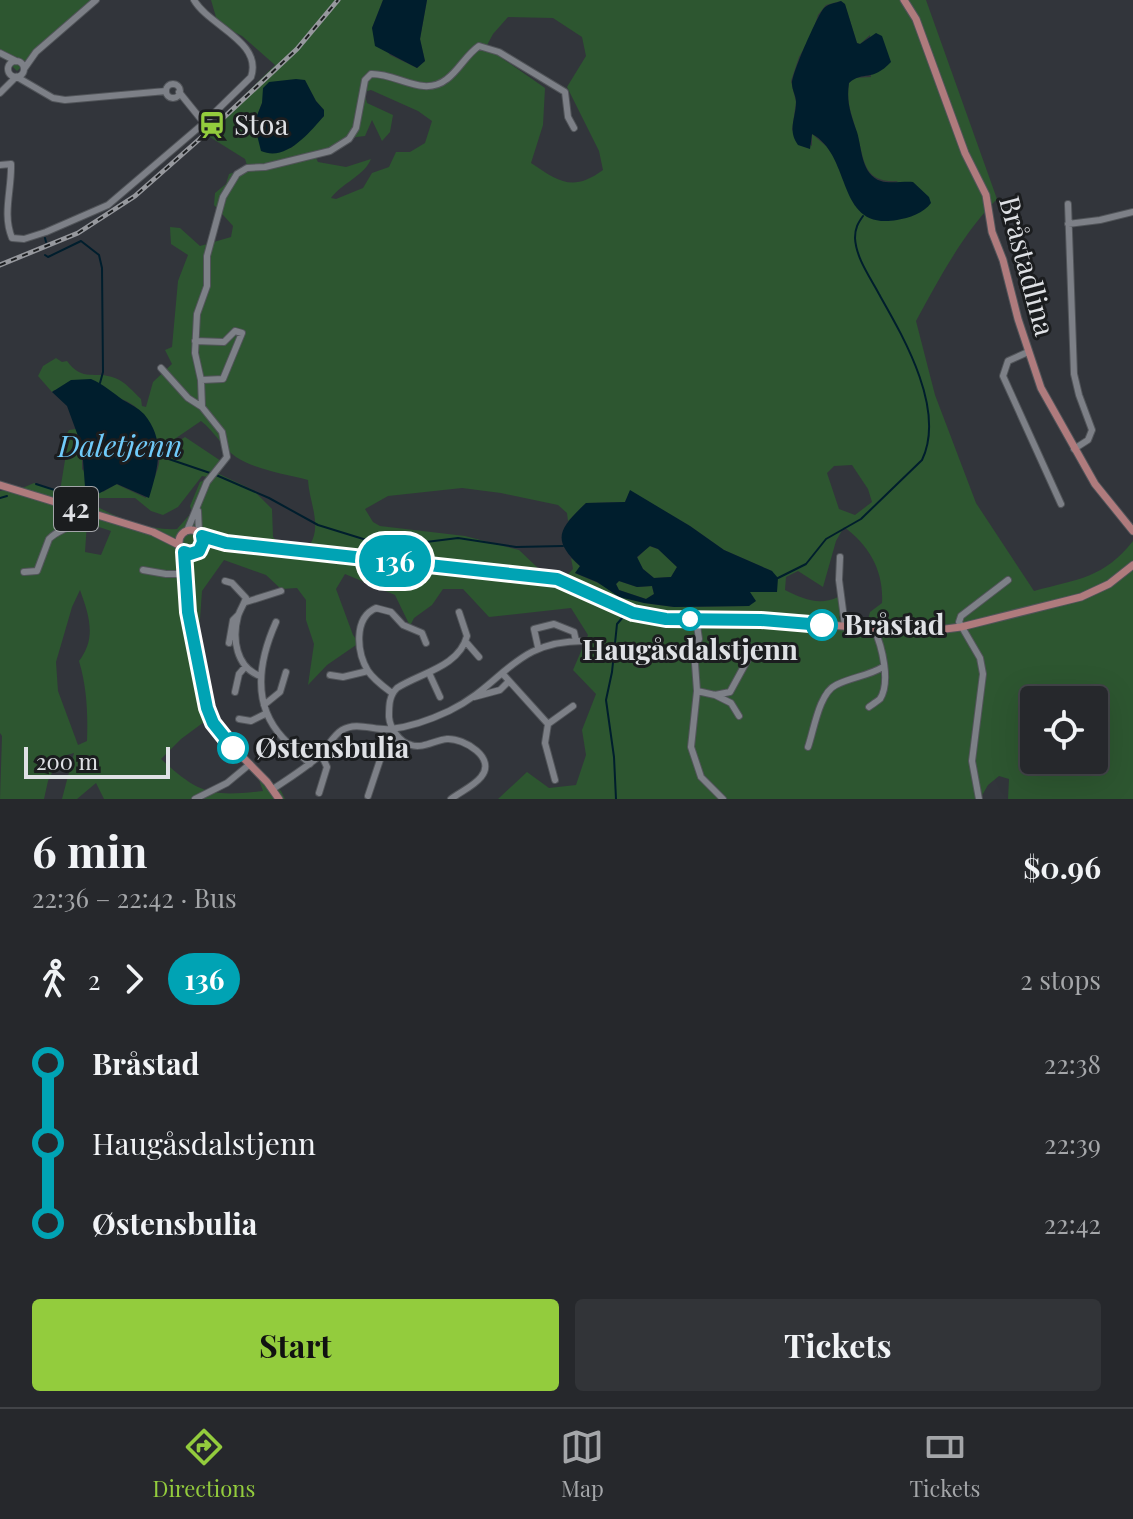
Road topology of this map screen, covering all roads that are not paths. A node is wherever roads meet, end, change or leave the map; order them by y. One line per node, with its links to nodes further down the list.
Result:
1 (96, 0): 4 (street)
2 (194, 0): 12 (street)
3 (904, 0): 21 (main road, Bråstadlina)
4 (36, 52): 6 (street); 8 (street)
5 (0, 55): 6 (street); 7 (street)
6 (17, 61): 7 (street); 8 (street)
7 (8, 68): 9 (street); 11 (street)
8 (24, 69): 9 (street); 10 (street)
9 (17, 77): 10 (street); 11 (street)
10 (34, 85): 12 (street)
11 (1, 90)
12 (204, 123): 18 (street)
13 (574, 128): 20 (street)
14 (0, 165): 18 (street)
15 (1068, 204): 17 (street)
16 (1133, 212): 17 (street)
17 (1068, 224): 25 (street)
18 (12, 238): 19 (street)
19 (3, 245)
20 (195, 341): 23 (street); 23 (street)
21 (1028, 352): 25 (main road, Bråstadlina); 27 (street)
22 (161, 368): 24 (street)
23 (201, 380): 24 (street)
24 (202, 407): 28 (street)
25 (1074, 449): 30 (main road, Bråstadlina)
26 (0, 485): 29 (main road, 42)
27 (1061, 504)
28 (198, 507): 32 (street); 33 (street)
29 (79, 510): 31 (main road, 42); 40 (street)
30 (1133, 531)
31 (153, 532): 32 (main road, 42); 35 (main road, 42)
32 (185, 532): 33 (main road, 42); 35 (main road)
33 (200, 534): 34 (main road, 42); 36 (main road)
34 (226, 543): 36 (main road, 42); 48 (main road, 42)
35 (182, 548): 36 (main road, 42); 41 (main road)
36 (198, 551): 41 (main road)
37 (840, 557): 51 (street)
38 (1133, 565): 52 (main road, 42)
39 (143, 570): 41 (street)
40 (24, 572)
41 (186, 574): 89 (main road)
42 (1008, 580): 52 (street)
43 (225, 581): 45 (street)
44 (281, 591): 45 (street)
45 (246, 602): 47 (street)
46 (459, 612): 57 (street)
47 (238, 615): 58 (street); 63 (street)
48 (696, 619): 51 (main road, 42); 72 (street)
49 (418, 620): 53 (street)
50 (276, 622): 70 (street)
51 (845, 626): 54 (main road, 42)
52 (961, 627): 54 (main road, 42); 99 (street)
53 (414, 629): 59 (street); 65 (street)
54 (874, 629): 64 (street)
55 (576, 641): 56 (street); 60 (street); 60 (street)
56 (586, 641)
57 (466, 642): 61 (street); 67 (street)
58 (229, 643)
59 (426, 643)
60 (538, 647): 68 (street)
61 (479, 657)
62 (748, 659): 75 (street)
63 (245, 667): 70 (street); 73 (street)
64 (883, 667): 80 (street); 87 (street)
65 (368, 671): 69 (street); 74 (street)
66 (286, 672): 78 (street)
67 (429, 673): 74 (street); 76 (street)
68 (502, 673): 71 (street); 77 (street)
69 (330, 675)
70 (260, 676): 78 (street)
71 (509, 681): 77 (street); 84 (street)
72 (697, 691): 75 (street); 98 (street)
73 (235, 692)
74 (392, 693): 85 (street)
75 (715, 695): 82 (street)
76 (440, 697)
77 (470, 697): 85 (street)
78 (264, 705): 81 (street)
79 (573, 706): 84 (street)
80 (869, 707)
81 (267, 713): 83 (street); 90 (street)
82 (739, 716)
83 (239, 719)
84 (548, 724): 91 (street)
85 (393, 729): 86 (street); 88 (street)
86 (400, 739): 94 (street); 97 (street)
87 (808, 747)
88 (321, 754): 90 (street); 93 (street)
89 (250, 764): 92 (main road); 95 (street)
90 (310, 764): 92 (street)
91 (555, 780)
92 (273, 789): 96 (main road)
93 (319, 793)
94 (368, 796)
95 (195, 799)
96 (279, 799)
97 (451, 799)
98 (723, 799)
99 (979, 799)

